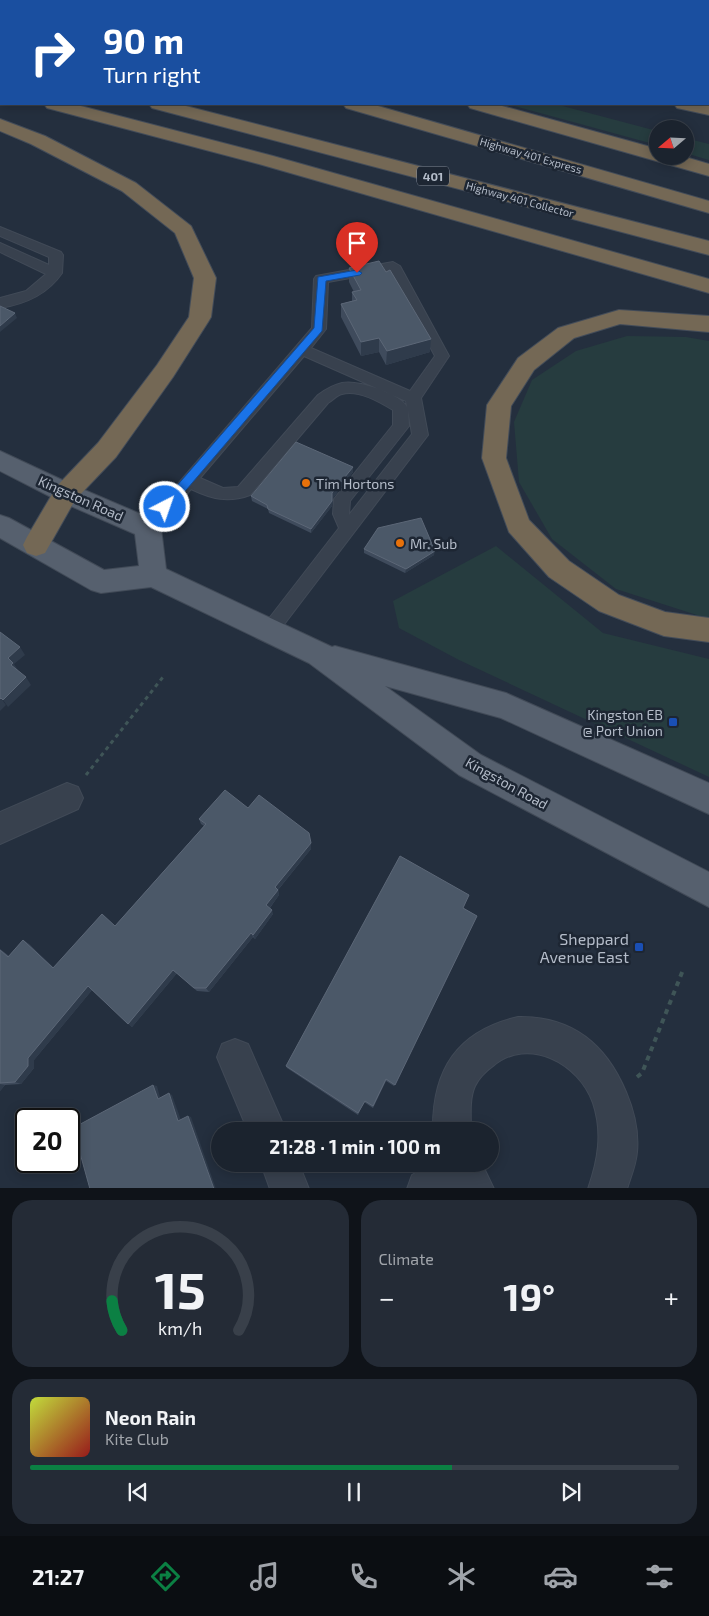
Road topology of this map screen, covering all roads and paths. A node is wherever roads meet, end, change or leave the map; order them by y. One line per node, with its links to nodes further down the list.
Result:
1 (57, 105): 16 (highway)
2 (162, 105): 14 (highway, Highway 401 Collector / 401)
3 (355, 105): 11 (highway, Highway 401 Express)
4 (480, 105): 8 (highway)
5 (687, 105): 6 (highway)
6 (709, 110)
7 (0, 124): 23 (highway)
8 (649, 152)
9 (692, 165): 10 (highway)
10 (709, 170)
11 (709, 207)
12 (0, 231): 15 (lane)
13 (0, 247): 15 (lane)
14 (709, 248)
15 (55, 273): 17 (lane)
16 (709, 286)
17 (0, 303)
18 (709, 324): 30 (highway)
19 (300, 349): 20 (lane); 20 (lane); 22 (lane)
20 (413, 398): 26 (lane)
21 (0, 460): 23 (main road, Kingston Road)
22 (189, 480): 25 (lane); 26 (lane)
23 (66, 493): 25 (main road, Kingston Road); 27 (highway)
24 (0, 525): 27 (main road)
25 (148, 528): 28 (main road)
26 (348, 528): 29 (lane)
27 (36, 545): 28 (main road)
28 (153, 575): 29 (main road, Kingston Road)
29 (270, 630): 31 (main road, Kingston Road)
30 (709, 630)
31 (319, 654): 34 (main road, Kingston Road); 36 (main road, Kingston Road)
32 (163, 677): 33 (path)
33 (67, 798): 35 (street)
34 (709, 800)
35 (0, 828)
36 (709, 890)
37 (683, 970): 39 (path)
38 (235, 1057): 40 (street)
39 (611, 1099): 41 (street); 46 (street)
40 (263, 1122)
41 (455, 1122)
42 (283, 1172): 44 (street)
43 (448, 1172): 45 (street)
44 (290, 1188)
45 (426, 1188)
46 (607, 1188)

